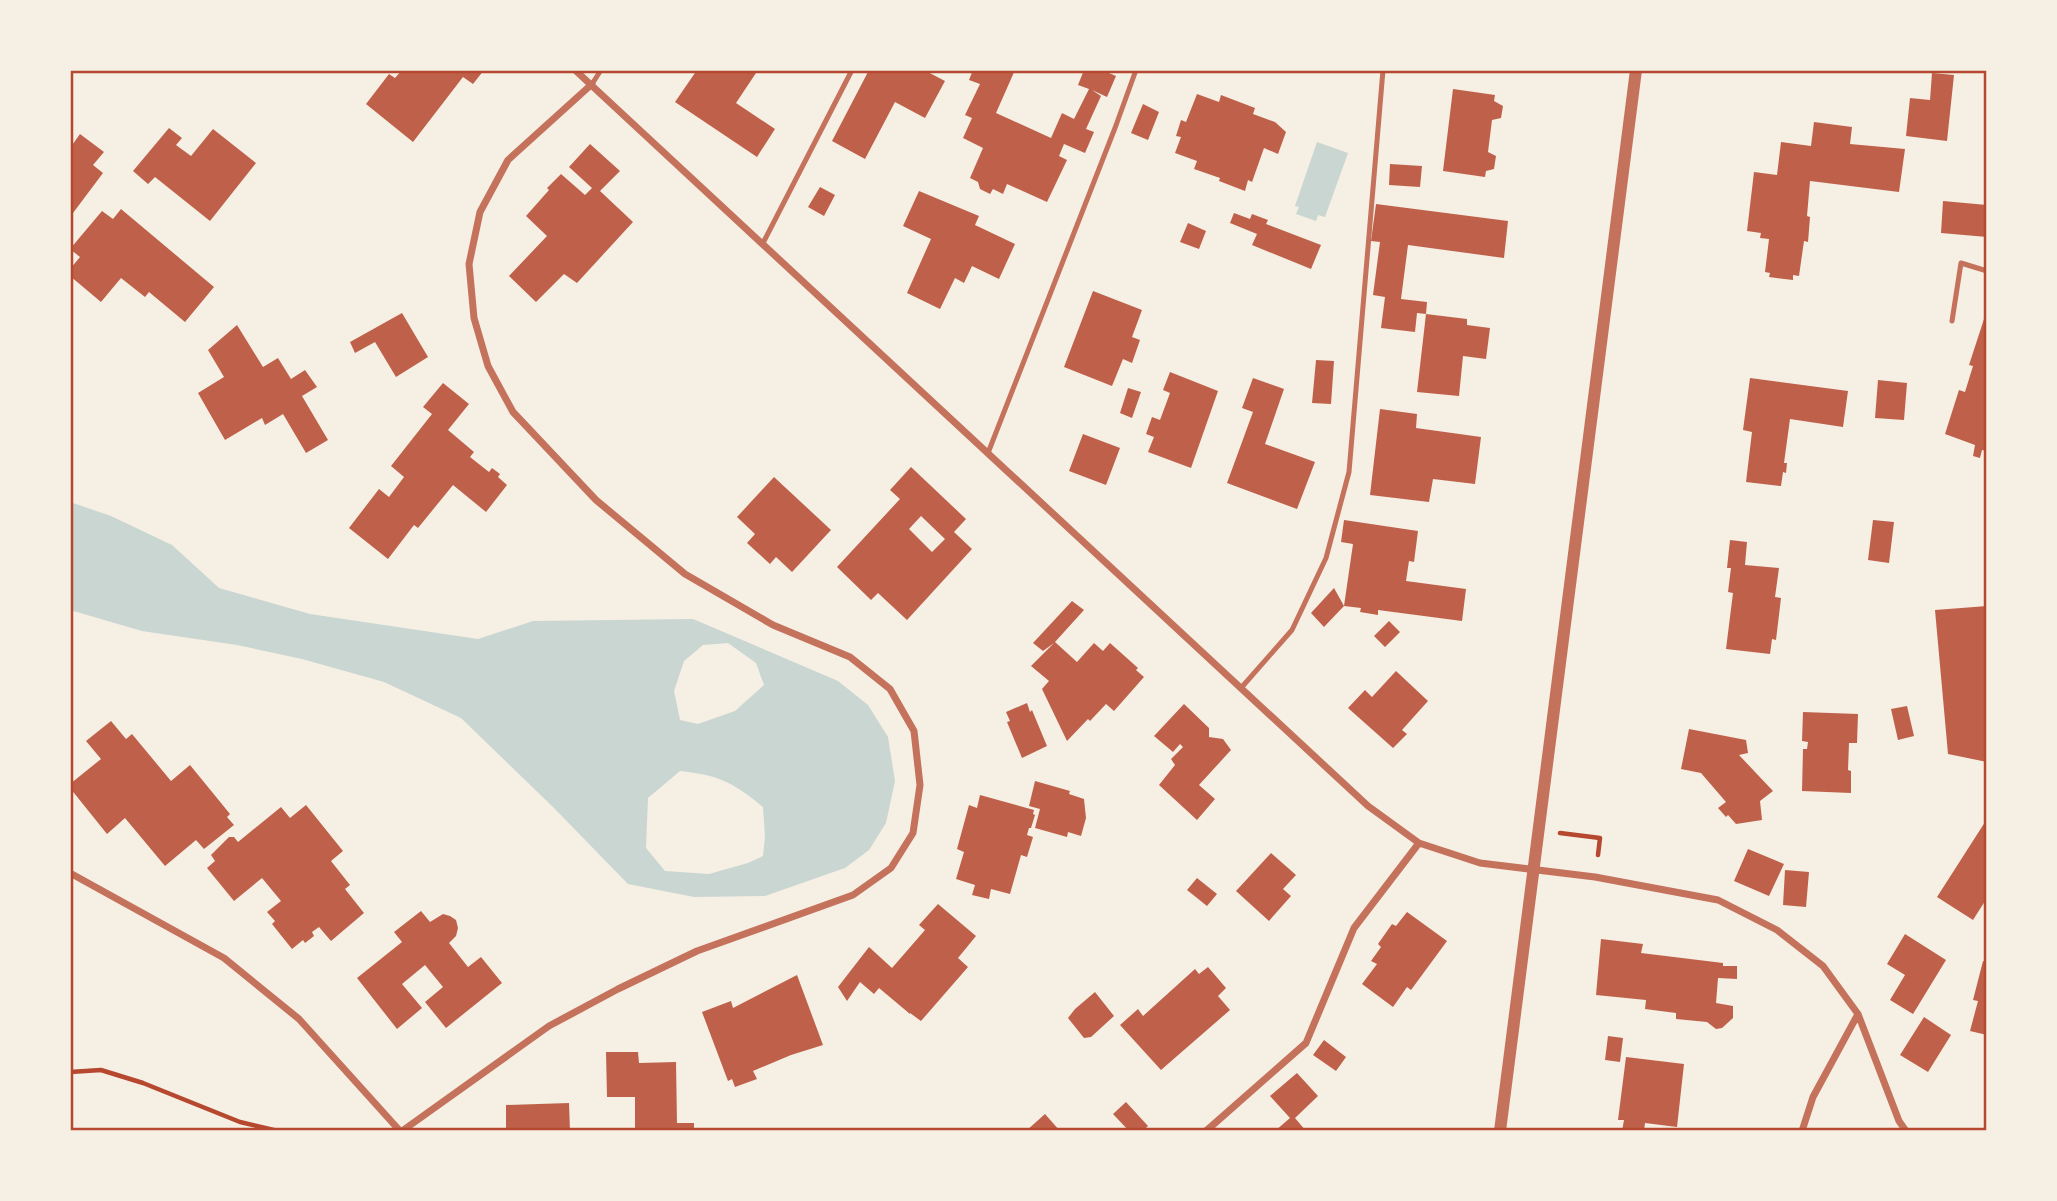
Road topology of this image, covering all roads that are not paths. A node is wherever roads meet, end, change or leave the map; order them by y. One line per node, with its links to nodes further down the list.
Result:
1 (575, 70): 7 (street)
2 (601, 70): 7 (lane)
3 (852, 70): 8 (lane)
4 (1136, 70): 11 (lane)
5 (1383, 70): 12 (lane)
6 (1636, 70): 18 (street)
7 (592, 84): 8 (street); 16 (street)
8 (763, 243): 11 (street)
9 (1987, 271): 10 (lane)
10 (1952, 321)
11 (988, 453): 12 (street)
12 (1241, 688): 13 (street)
13 (1419, 843): 15 (street); 17 (street)
14 (70, 873): 16 (street)
15 (1858, 1014): 19 (street); 20 (street)
16 (401, 1131)
17 (1206, 1131)
18 (1500, 1131)
19 (1802, 1131)
20 (1906, 1131)

